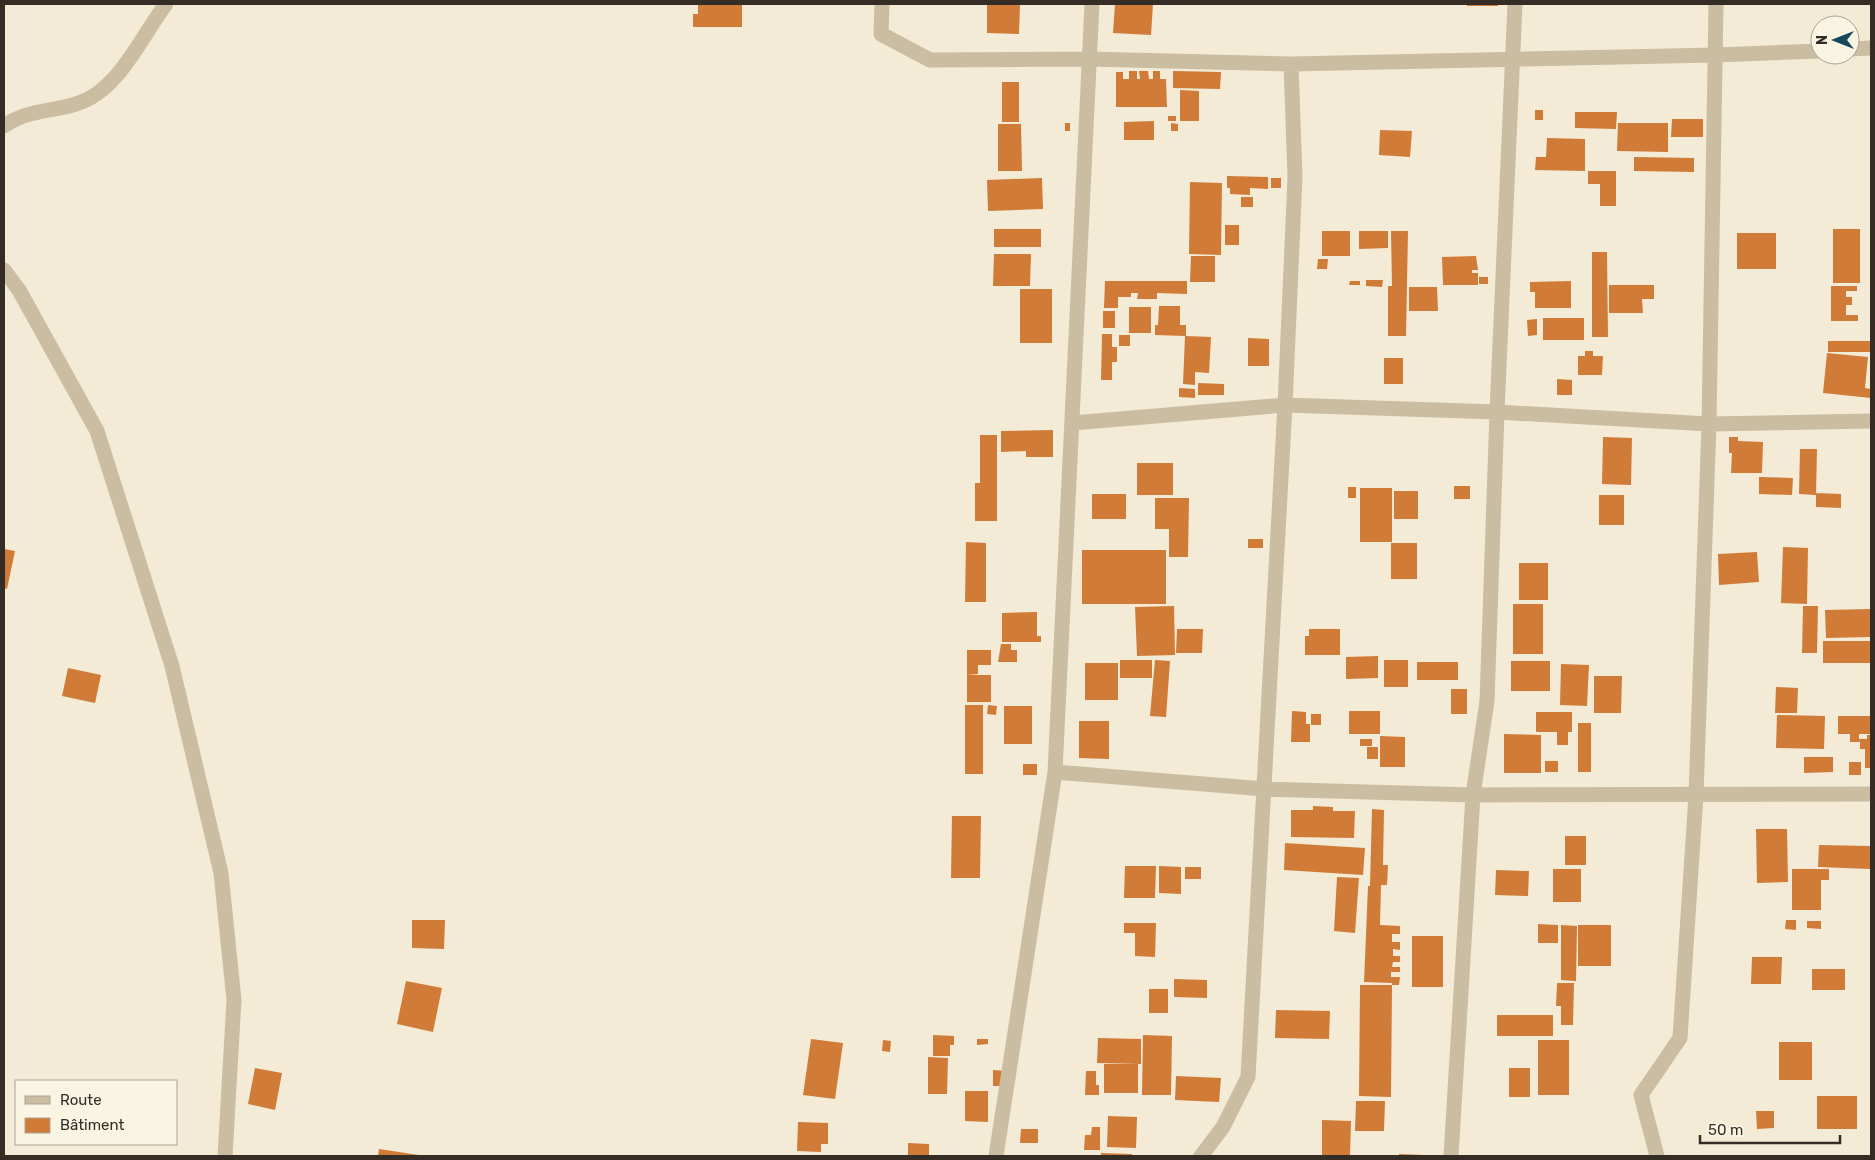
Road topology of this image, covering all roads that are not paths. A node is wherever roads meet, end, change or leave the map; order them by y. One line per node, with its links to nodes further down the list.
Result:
1 (166, 4): 11 (street)
2 (882, 4): 8 (street)
3 (1092, 4): 8 (street)
4 (1515, 4): 9 (street)
5 (1716, 4): 7 (street)
6 (1810, 50): 7 (street)
7 (1715, 55): 9 (street); 17 (street)
8 (1088, 59): 10 (street); 16 (street)
9 (1514, 59): 10 (street); 14 (street)
10 (1291, 64): 13 (street)
11 (4, 126)
12 (4, 270): 23 (street)
13 (1286, 404): 14 (street); 16 (street); 19 (street)
14 (1497, 412): 17 (street); 22 (street)
15 (1871, 421): 17 (street)
16 (1073, 423): 18 (street)
17 (1709, 424): 21 (street)
18 (1055, 772): 19 (street); 24 (street)
19 (1265, 789): 22 (street); 25 (street)
20 (1871, 794): 21 (street)
21 (1696, 795): 22 (street); 27 (street)
22 (1473, 796): 26 (street)
23 (225, 1156)
24 (996, 1156)
25 (1201, 1156)
26 (1451, 1156)
27 (1657, 1156)

